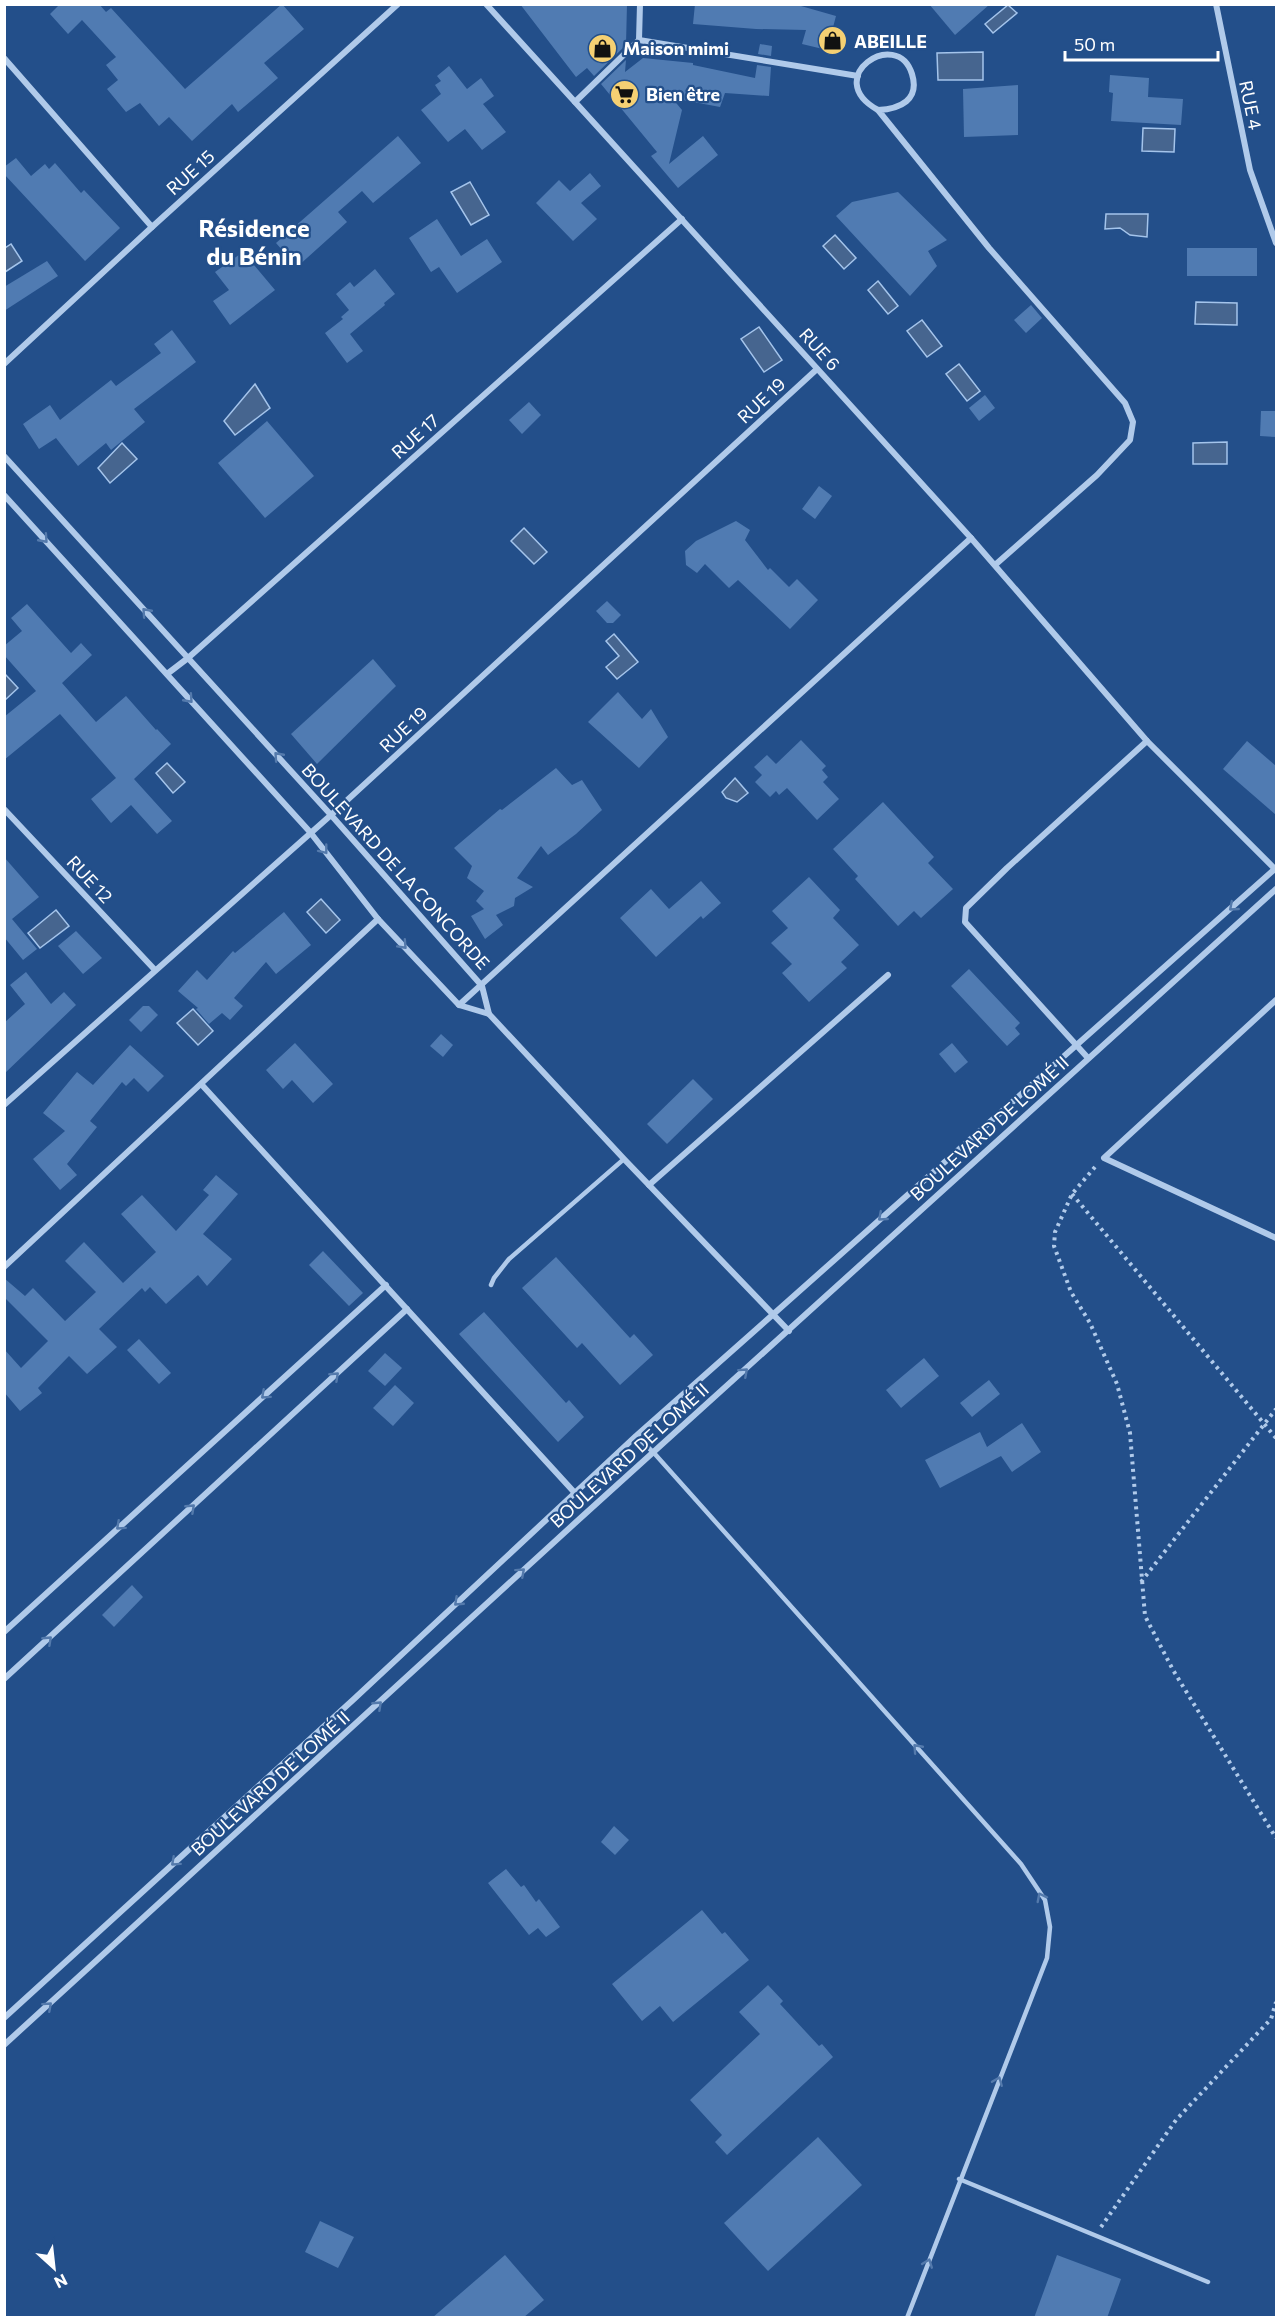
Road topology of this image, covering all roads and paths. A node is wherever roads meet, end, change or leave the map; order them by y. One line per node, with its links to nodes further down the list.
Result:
1 (398, 4): 11 (street, RUE 15)
2 (486, 4): 8 (street, RUE 6)
3 (640, 4): 5 (street)
4 (1216, 4): 12 (street, RUE 4)
5 (639, 40): 7 (street); 8 (street)
6 (4, 58): 11 (street)
7 (858, 76): 9 (street); 9 (street)
8 (575, 102): 10 (street, RUE 6)
9 (878, 110): 18 (street)
10 (682, 219): 14 (street, RUE 6); 19 (street, RUE 17)
11 (152, 227): 13 (street, RUE 15)
12 (1276, 243)
13 (4, 364)
14 (817, 369): 17 (street, RUE 6); 23 (street, RUE 19)
15 (4, 456): 19 (street, BOULEVARD DE LA CONCORDE, one-way to 15)
16 (4, 495): 20 (street, one-way to 20)
17 (972, 538): 18 (street, RUE 6); 30 (street)
18 (995, 565): 21 (street, RUE 6)
19 (188, 658): 20 (street, RUE 17); 23 (street, BOULEVARD DE LA CONCORDE, one-way to 19)
20 (167, 674): 24 (street, one-way to 24)
21 (1147, 741): 25 (street, RUE 6); 34 (street)
22 (5, 812): 28 (street, RUE 12)
23 (331, 815): 24 (street, RUE 19); 30 (street, BOULEVARD DE LA CONCORDE)
24 (310, 832): 27 (street, one-way to 27); 28 (street, RUE 19)
25 (1276, 869): 34 (street, BOULEVARD DE LOMÉ II, one-way to 34)
26 (1276, 889): 35 (street, BOULEVARD DE LOMÉ II)
27 (378, 919): 32 (street, one-way to 32); 36 (street)
28 (154, 970): 37 (street, RUE 19)
29 (888, 975): 40 (street)
30 (482, 986): 32 (street); 33 (street, BOULEVARD DE LA CONCORDE)
31 (1276, 1000): 38 (street)
32 (459, 1005): 33 (street)
33 (489, 1014): 39 (street)
34 (1075, 1045): 35 (street); 47 (street, BOULEVARD DE LOMÉ II, one-way to 47)
35 (1088, 1058): 48 (street, BOULEVARD DE LOMÉ II)
36 (202, 1084): 43 (street); 44 (street)
37 (4, 1105)
38 (1104, 1158): 41 (path); 42 (street)
39 (624, 1159): 40 (street); 45 (lane)
40 (649, 1185): 47 (street)
41 (1072, 1194): 50 (path); 55 (path)
42 (1276, 1238)
43 (4, 1267)
44 (386, 1285): 46 (street); 56 (street, one-way to 56)
45 (491, 1285)
46 (407, 1309): 54 (street); 57 (street, one-way to 46)
47 (773, 1314): 48 (street); 51 (street, BOULEVARD DE LOMÉ II)
48 (789, 1331): 53 (street, BOULEVARD DE LOMÉ II, one-way to 48)
49 (1276, 1409): 50 (path)
50 (1265, 1425): 52 (path); 55 (path)
51 (636, 1436): 53 (lane); 54 (street, BOULEVARD DE LOMÉ II)
52 (1276, 1438)
53 (654, 1453): 61 (street, BOULEVARD DE LOMÉ II, one-way to 53); 62 (lane, one-way to 53)
54 (574, 1492): 60 (street, BOULEVARD DE LOMÉ II, one-way to 60)
55 (1141, 1582): 58 (path)
56 (4, 1632)
57 (4, 1679)
58 (1276, 1838)
59 (1276, 2002): 63 (path)
60 (4, 2018)
61 (4, 2045)
62 (960, 2179): 63 (lane); 65 (lane, one-way to 62)
63 (1096, 2235): 64 (lane)
64 (1208, 2282)
65 (907, 2318)

